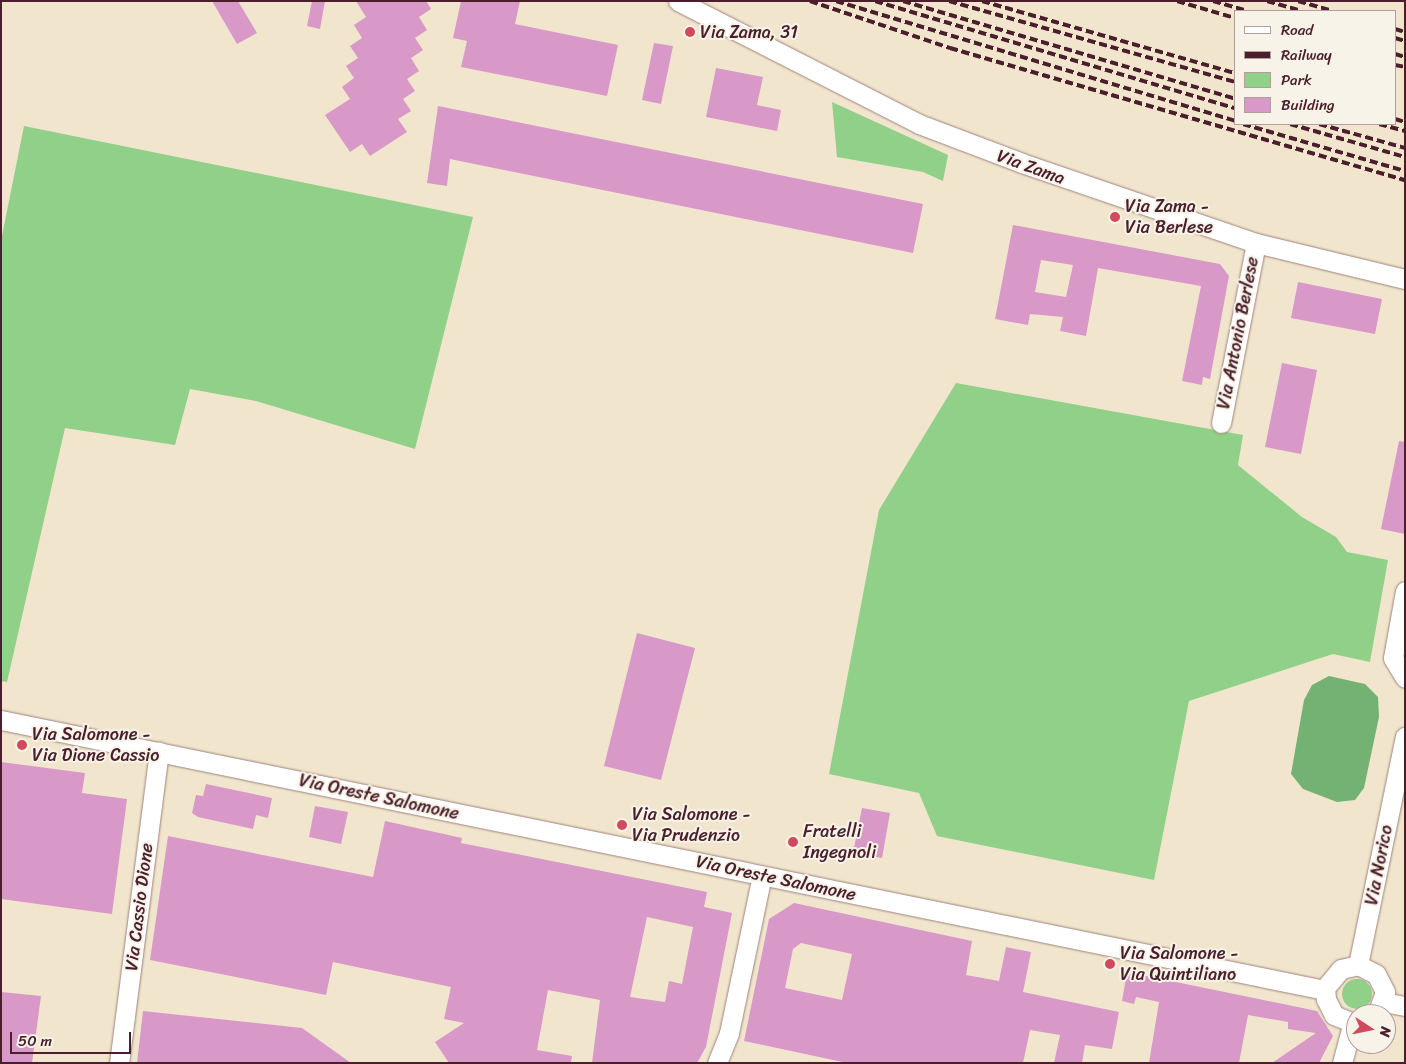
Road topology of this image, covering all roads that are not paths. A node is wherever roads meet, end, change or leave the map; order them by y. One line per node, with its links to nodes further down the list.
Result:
1 (678, 1): 2 (street, Via Zama)
2 (1256, 243): 3 (street, Via Zama); 4 (street, Via Antonio Berlese)
3 (1405, 279)
4 (1221, 423)
5 (1405, 591): 6 (street)
6 (1405, 678)
7 (1, 720): 9 (street, Via Oreste Salomone)
8 (1405, 736): 11 (street, Via Norico)
9 (159, 752): 10 (street, Via Oreste Salomone); 16 (street, Via Cassio Dione)
10 (762, 875): 12 (street, Via Oreste Salomone); 17 (street)
11 (1358, 965): 12 (street); 13 (street)
12 (1320, 989): 14 (street)
13 (1381, 1004)
14 (1346, 1020)
15 (1346, 1050): 18 (street)
16 (119, 1063)
17 (717, 1063)
18 (1342, 1063)

